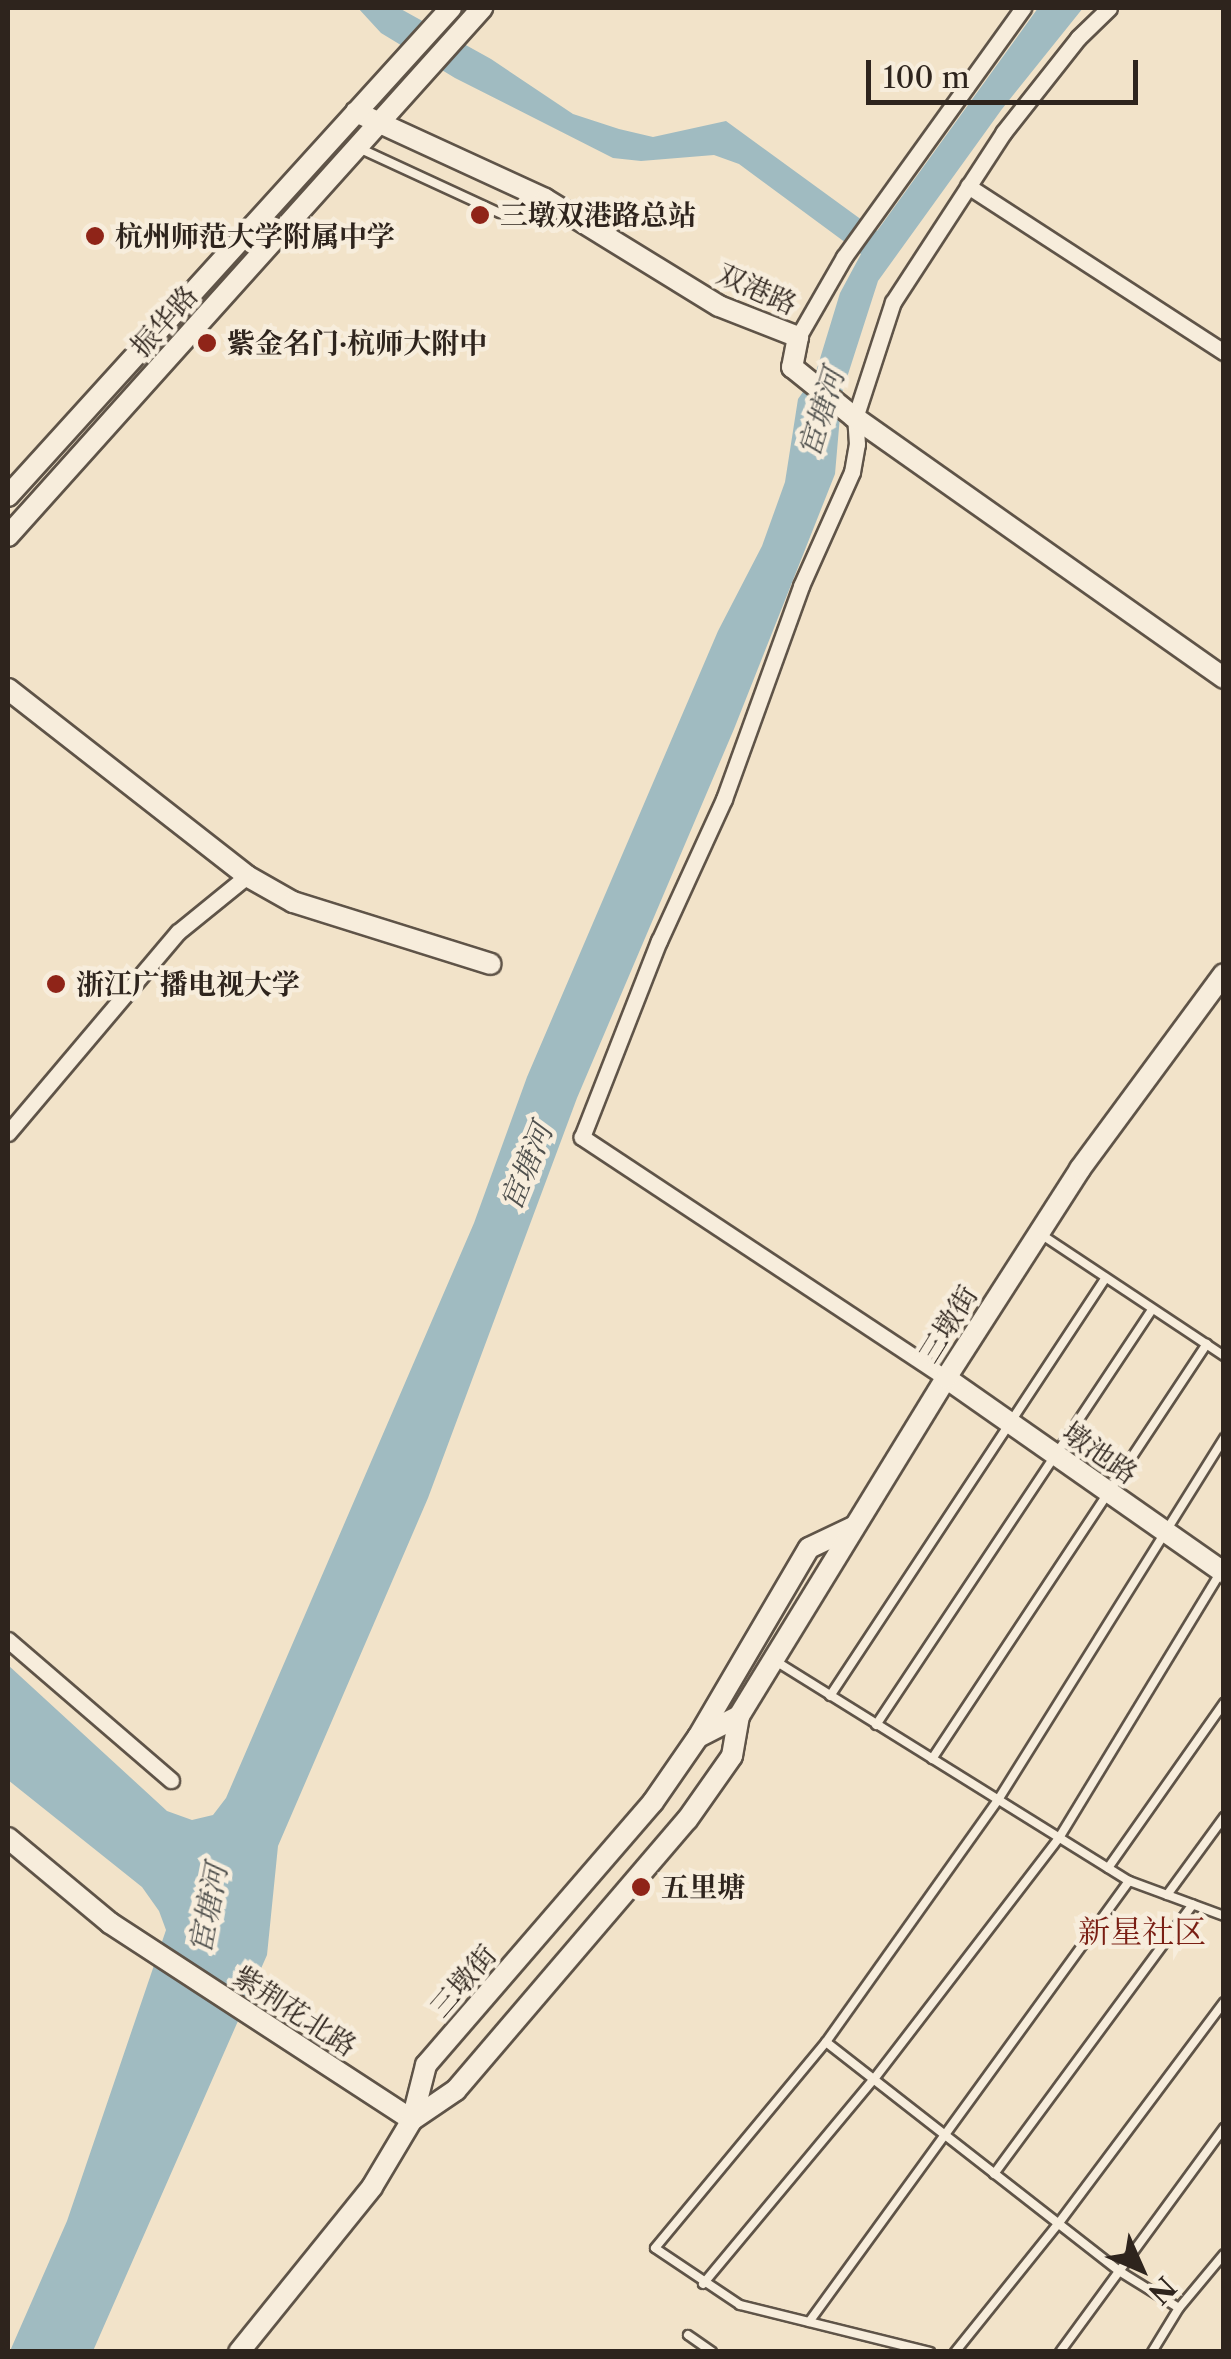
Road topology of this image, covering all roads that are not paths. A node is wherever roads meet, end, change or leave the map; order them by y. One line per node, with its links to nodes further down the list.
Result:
1 (482, 8): 6 (street, 振华路)
2 (1023, 8): 10 (street)
3 (1109, 8): 8 (street)
4 (447, 12): 5 (street, 振华路)
5 (356, 112): 6 (street, 双港路); 13 (street, 振华路)
6 (378, 123): 7 (street, 振华路); 9 (street, 双港路)
7 (357, 147): 9 (lane); 14 (street, 振华路)
8 (968, 186): 11 (street); 12 (street)
9 (531, 193): 10 (street, 双港路)
10 (798, 337): 12 (street, 双港路)
11 (1224, 352)
12 (854, 418): 15 (street, 双港路); 26 (street)
13 (8, 496)
14 (8, 536)
15 (1224, 678)
16 (8, 689): 17 (street)
17 (247, 876): 18 (street); 20 (street)
18 (492, 964)
19 (1224, 974): 21 (street, 三墩街)
20 (8, 1133)
21 (1039, 1232): 22 (lane); 26 (street, 三墩街)
22 (1105, 1279): 23 (lane); 27 (lane)
23 (1152, 1310): 24 (lane); 29 (lane)
24 (1207, 1344): 25 (lane); 30 (lane)
25 (1224, 1356)
26 (946, 1378): 27 (street, 墩池路); 31 (street, 三墩街)
27 (1008, 1423): 29 (street, 墩池路); 36 (lane)
28 (1224, 1438): 32 (lane)
29 (1056, 1456): 30 (street, 墩池路); 39 (lane)
30 (1108, 1492): 32 (street, 墩池路); 41 (lane)
31 (853, 1526): 35 (street, 三墩街); 40 (street)
32 (1166, 1533): 33 (street, 墩池路); 43 (lane)
33 (1223, 1571): 46 (lane)
34 (8, 1640): 42 (street)
35 (775, 1662): 36 (lane); 38 (street, 三墩街)
36 (830, 1696): 39 (lane)
37 (1224, 1703): 47 (lane)
38 (738, 1716): 40 (street, 三墩街); 55 (street, 三墩街)
39 (876, 1724): 41 (lane)
40 (698, 1737): 55 (street, 三墩街)
41 (932, 1759): 43 (lane)
42 (172, 1780)
43 (998, 1800): 46 (lane); 53 (lane)
44 (1224, 1816): 49 (lane)
45 (8, 1838): 55 (street, 紫荆花北路)
46 (1060, 1838): 47 (lane); 54 (lane)
47 (1108, 1868): 48 (lane)
48 (1128, 1881): 49 (lane); 57 (lane)
49 (1167, 1895): 50 (lane)
50 (1193, 1904): 51 (lane); 58 (lane)
51 (1224, 1916)
52 (1224, 2002): 59 (lane)
53 (826, 2042): 54 (lane); 62 (lane)
54 (874, 2079): 57 (lane); 62 (lane)
55 (412, 2120): 66 (street, 三墩街)
56 (1224, 2128): 61 (lane)
57 (942, 2134): 58 (lane); 64 (lane)
58 (994, 2174): 59 (lane)
59 (1058, 2224): 61 (lane); 69 (lane)
60 (1224, 2254): 63 (lane)
61 (1119, 2272): 63 (lane); 70 (lane)
62 (703, 2284): 64 (lane)
63 (1179, 2308): 71 (lane)
64 (810, 2322): 68 (lane)
65 (688, 2335): 67 (lane)
66 (239, 2352)
67 (712, 2352)
68 (930, 2352)
69 (955, 2352)
70 (1060, 2352)
71 (1152, 2352)

